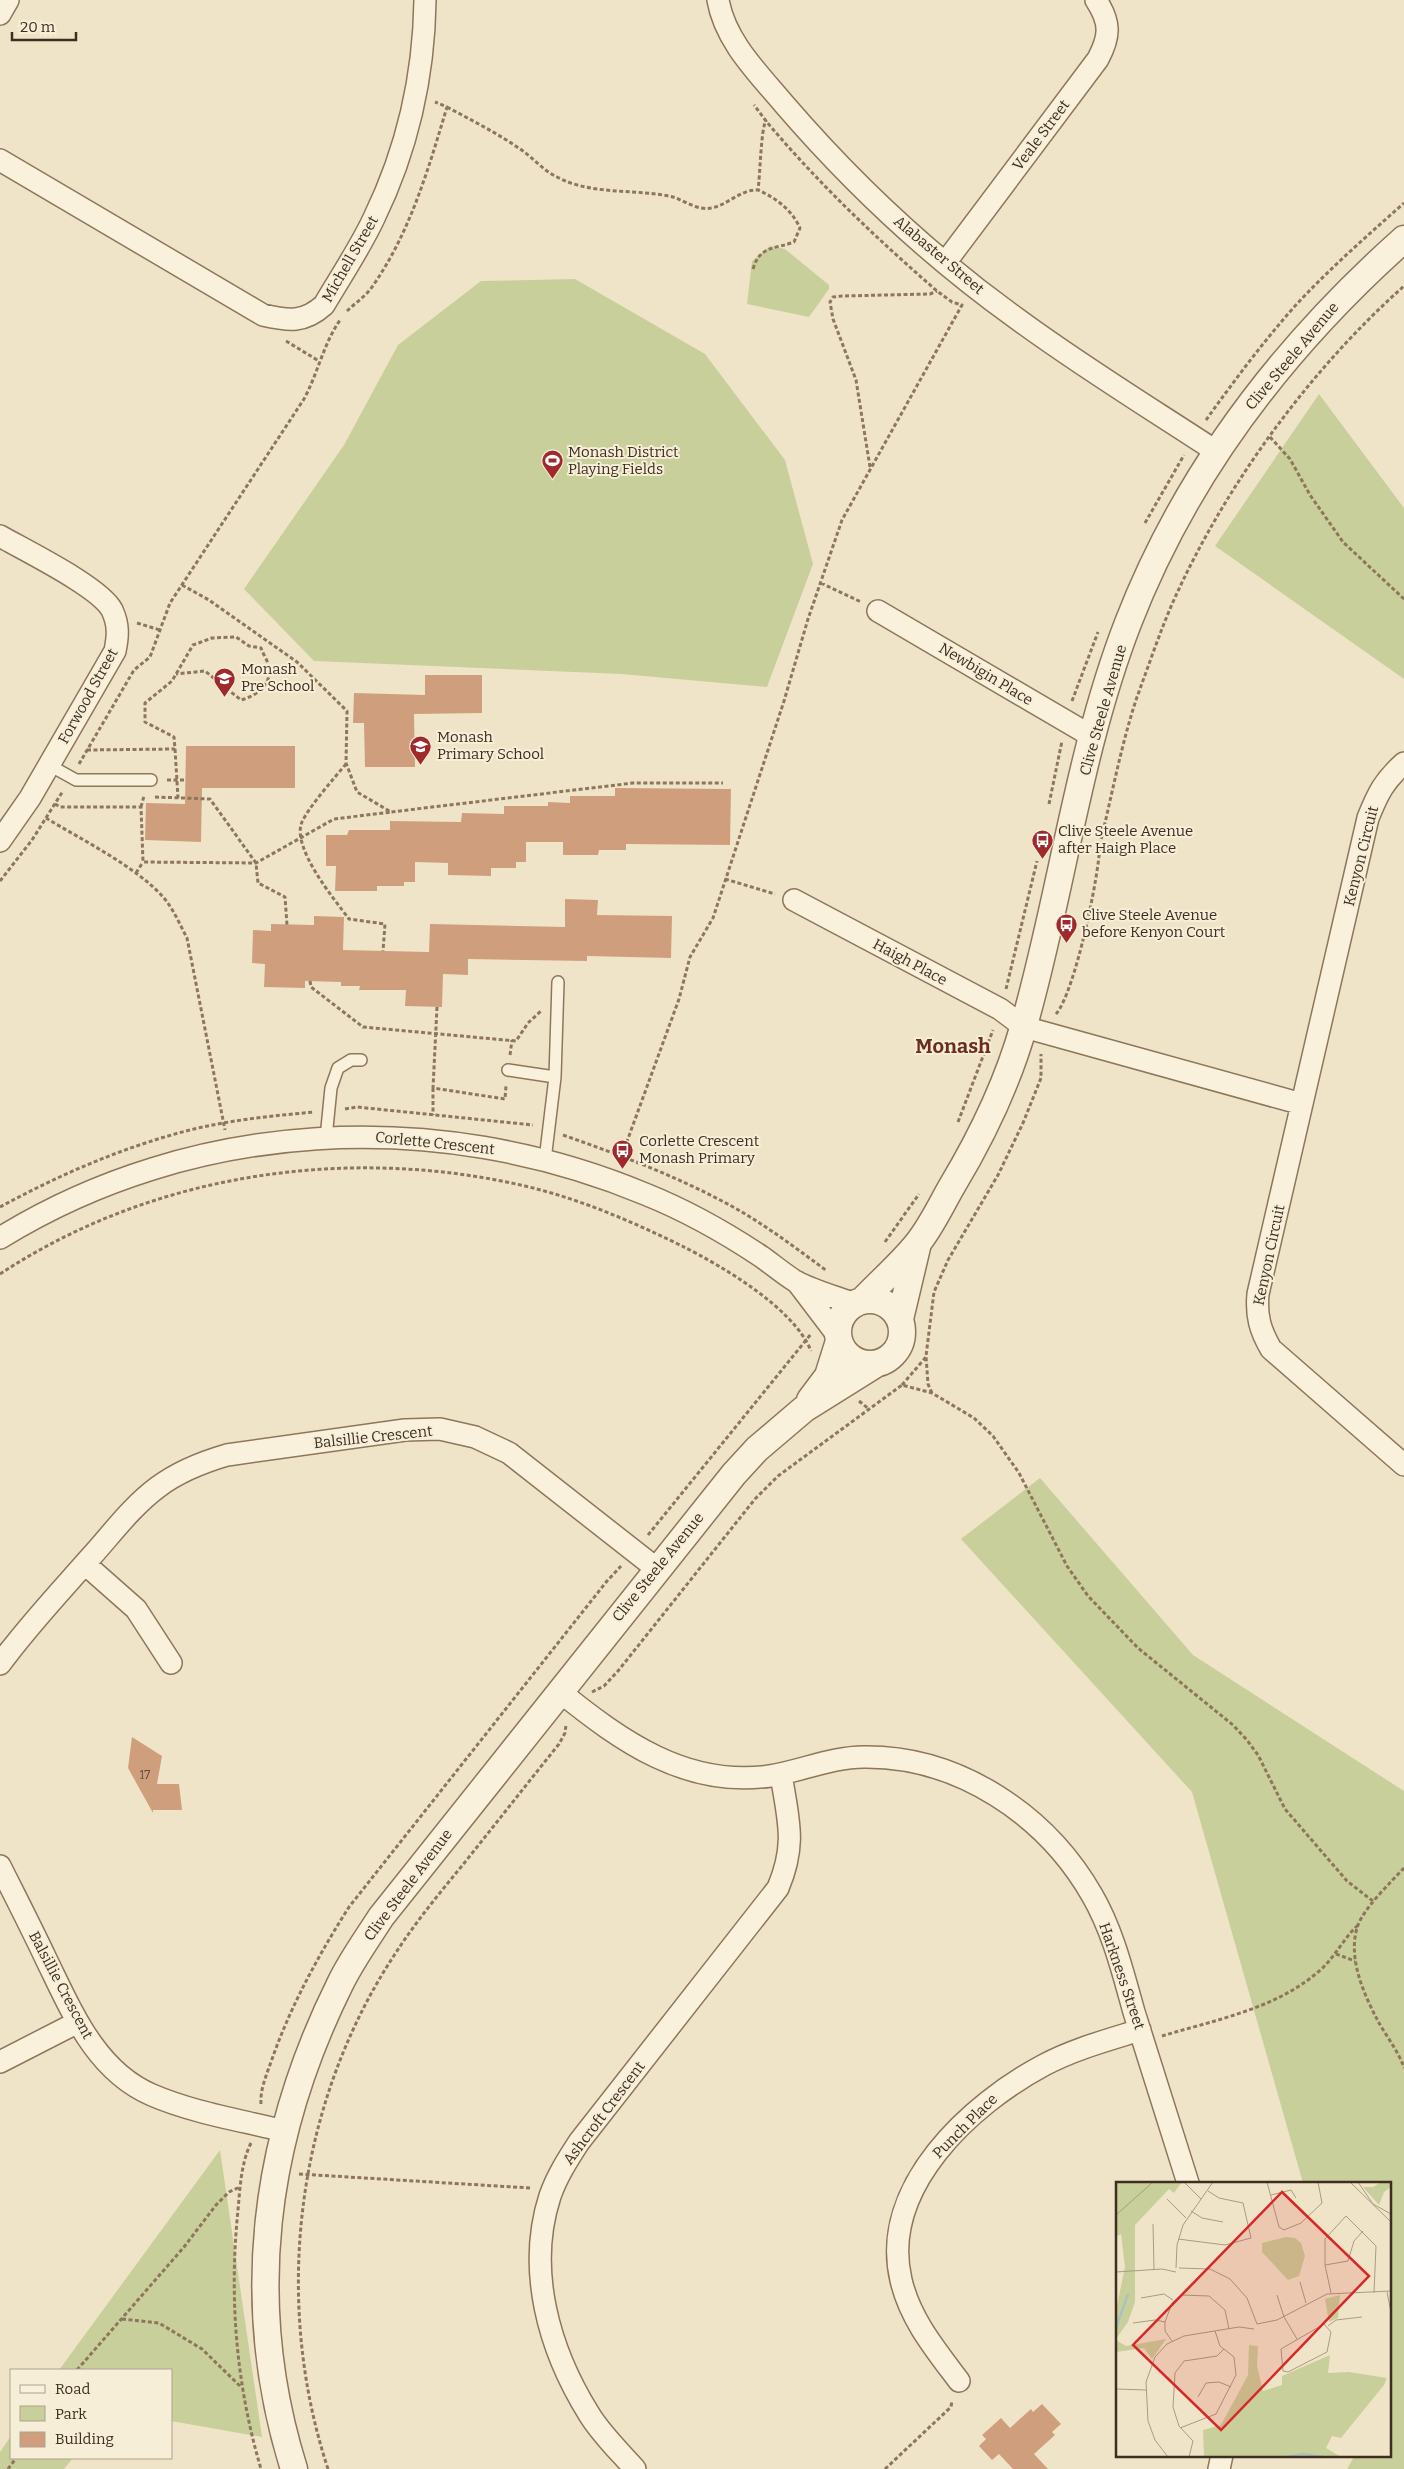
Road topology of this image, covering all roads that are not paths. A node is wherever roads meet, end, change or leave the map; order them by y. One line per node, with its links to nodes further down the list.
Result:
1 (8, 0): 5 (street)
2 (425, 0): 6 (street, Michell Street)
3 (718, 0): 8 (street, Alabaster Street)
4 (1096, 0): 8 (street, Veale Street)
5 (0, 14)
6 (0, 160)
7 (1404, 239): 9 (street, Clive Steele Avenue)
8 (945, 263): 9 (street, Alabaster Street)
9 (1217, 452): 12 (street, Clive Steele Avenue)
10 (0, 536): 14 (street, Forwood Street)
11 (878, 611): 12 (street, Newbigin Place)
12 (1093, 737): 19 (street, Clive Steele Avenue)
13 (1404, 763): 23 (street, Kenyon Circuit)
14 (49, 765): 15 (lane); 16 (street, Forwood Street)
15 (151, 780)
16 (0, 840)
17 (794, 900): 19 (street, Haigh Place)
18 (558, 982): 22 (lane)
19 (1024, 1027): 23 (street); 27 (street, Clive Steele Avenue)
20 (361, 1060): 24 (lane)
21 (508, 1070): 22 (lane)
22 (555, 1077): 25 (lane)
23 (1302, 1104): 34 (street, Kenyon Circuit)
24 (326, 1138): 25 (street, Corlette Crescent); 26 (street, Corlette Crescent)
25 (545, 1160): 28 (street, Corlette Crescent)
26 (0, 1238)
27 (919, 1243): 29 (street, Clive Steele Avenue); 30 (street, Clive Steele Avenue)
28 (797, 1282): 29 (street, Corlette Crescent); 31 (street, Corlette Crescent)
29 (858, 1302): 30 (street); 31 (street)
30 (900, 1319): 32 (street)
31 (839, 1339): 32 (street); 33 (street, Clive Steele Avenue)
32 (876, 1364): 33 (street, Clive Steele Avenue)
33 (804, 1409): 36 (street, Clive Steele Avenue)
34 (1404, 1465)
35 (85, 1564): 36 (street, Balsillie Crescent); 37 (street); 38 (street, Balsillie Crescent)
36 (657, 1569): 39 (street, Clive Steele Avenue)
37 (171, 1663)
38 (0, 1664)
39 (560, 1691): 40 (street, Harkness Street); 45 (street, Clive Steele Avenue)
40 (781, 1774): 43 (street, Harkness Street); 50 (street, Ashcroft Crescent)
41 (0, 1866): 42 (street, Balsillie Crescent)
42 (78, 2022): 44 (street); 45 (street, Balsillie Crescent)
43 (1142, 2036): 46 (street, Harkness Street); 47 (street, Punch Place)
44 (0, 2062)
45 (284, 2130): 49 (street, Clive Steele Avenue)
46 (1188, 2182)
47 (958, 2381)
48 (1222, 2456): 51 (street)
49 (294, 2469)
50 (635, 2469)
51 (1218, 2469)

